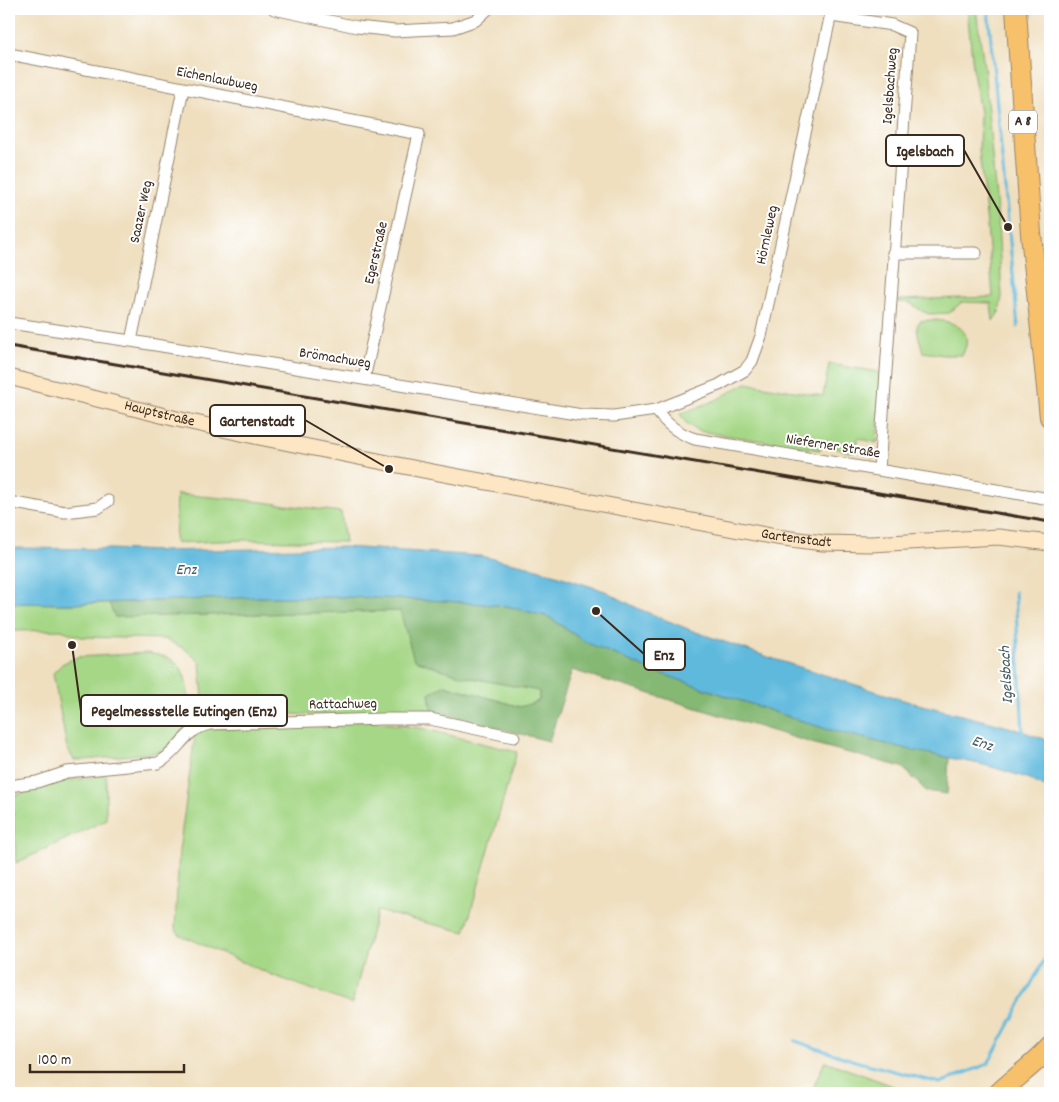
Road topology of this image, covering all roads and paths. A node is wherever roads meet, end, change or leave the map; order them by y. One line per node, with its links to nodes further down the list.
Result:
1 (274, 9): 2 (street)
2 (488, 9)
3 (1016, 9): 17 (highway, A 8)
4 (1028, 9): 11 (highway, A 8)
5 (832, 13): 9 (street, Igelsbachweg); 16 (street, Hörnleweg)
6 (9, 54): 7 (street, Eichenlaubweg)
7 (183, 89): 8 (street, Eichenlaubweg); 13 (street, Saazer Weg)
8 (419, 134): 15 (street, Egerstraße)
9 (893, 252): 10 (street); 18 (street, Igelsbachweg)
10 (976, 254)
11 (1050, 308)
12 (9, 322): 13 (street, Brömachweg)
13 (131, 341): 15 (street, Brömachweg)
14 (9, 377): 19 (street, Hauptstraße)
15 (364, 378): 16 (street, Brömachweg)
16 (656, 410): 18 (street, Nieferner Straße)
17 (1050, 417)
18 (879, 470): 20 (street, Nieferner Straße)
19 (428, 471): 23 (street, Gartenstadt)
20 (1050, 499)
21 (108, 501): 22 (street)
22 (9, 502)
23 (1050, 543)
24 (514, 737): 25 (street, Rattachweg)
25 (9, 786)
26 (1050, 1047): 27 (highway)
27 (999, 1093)

